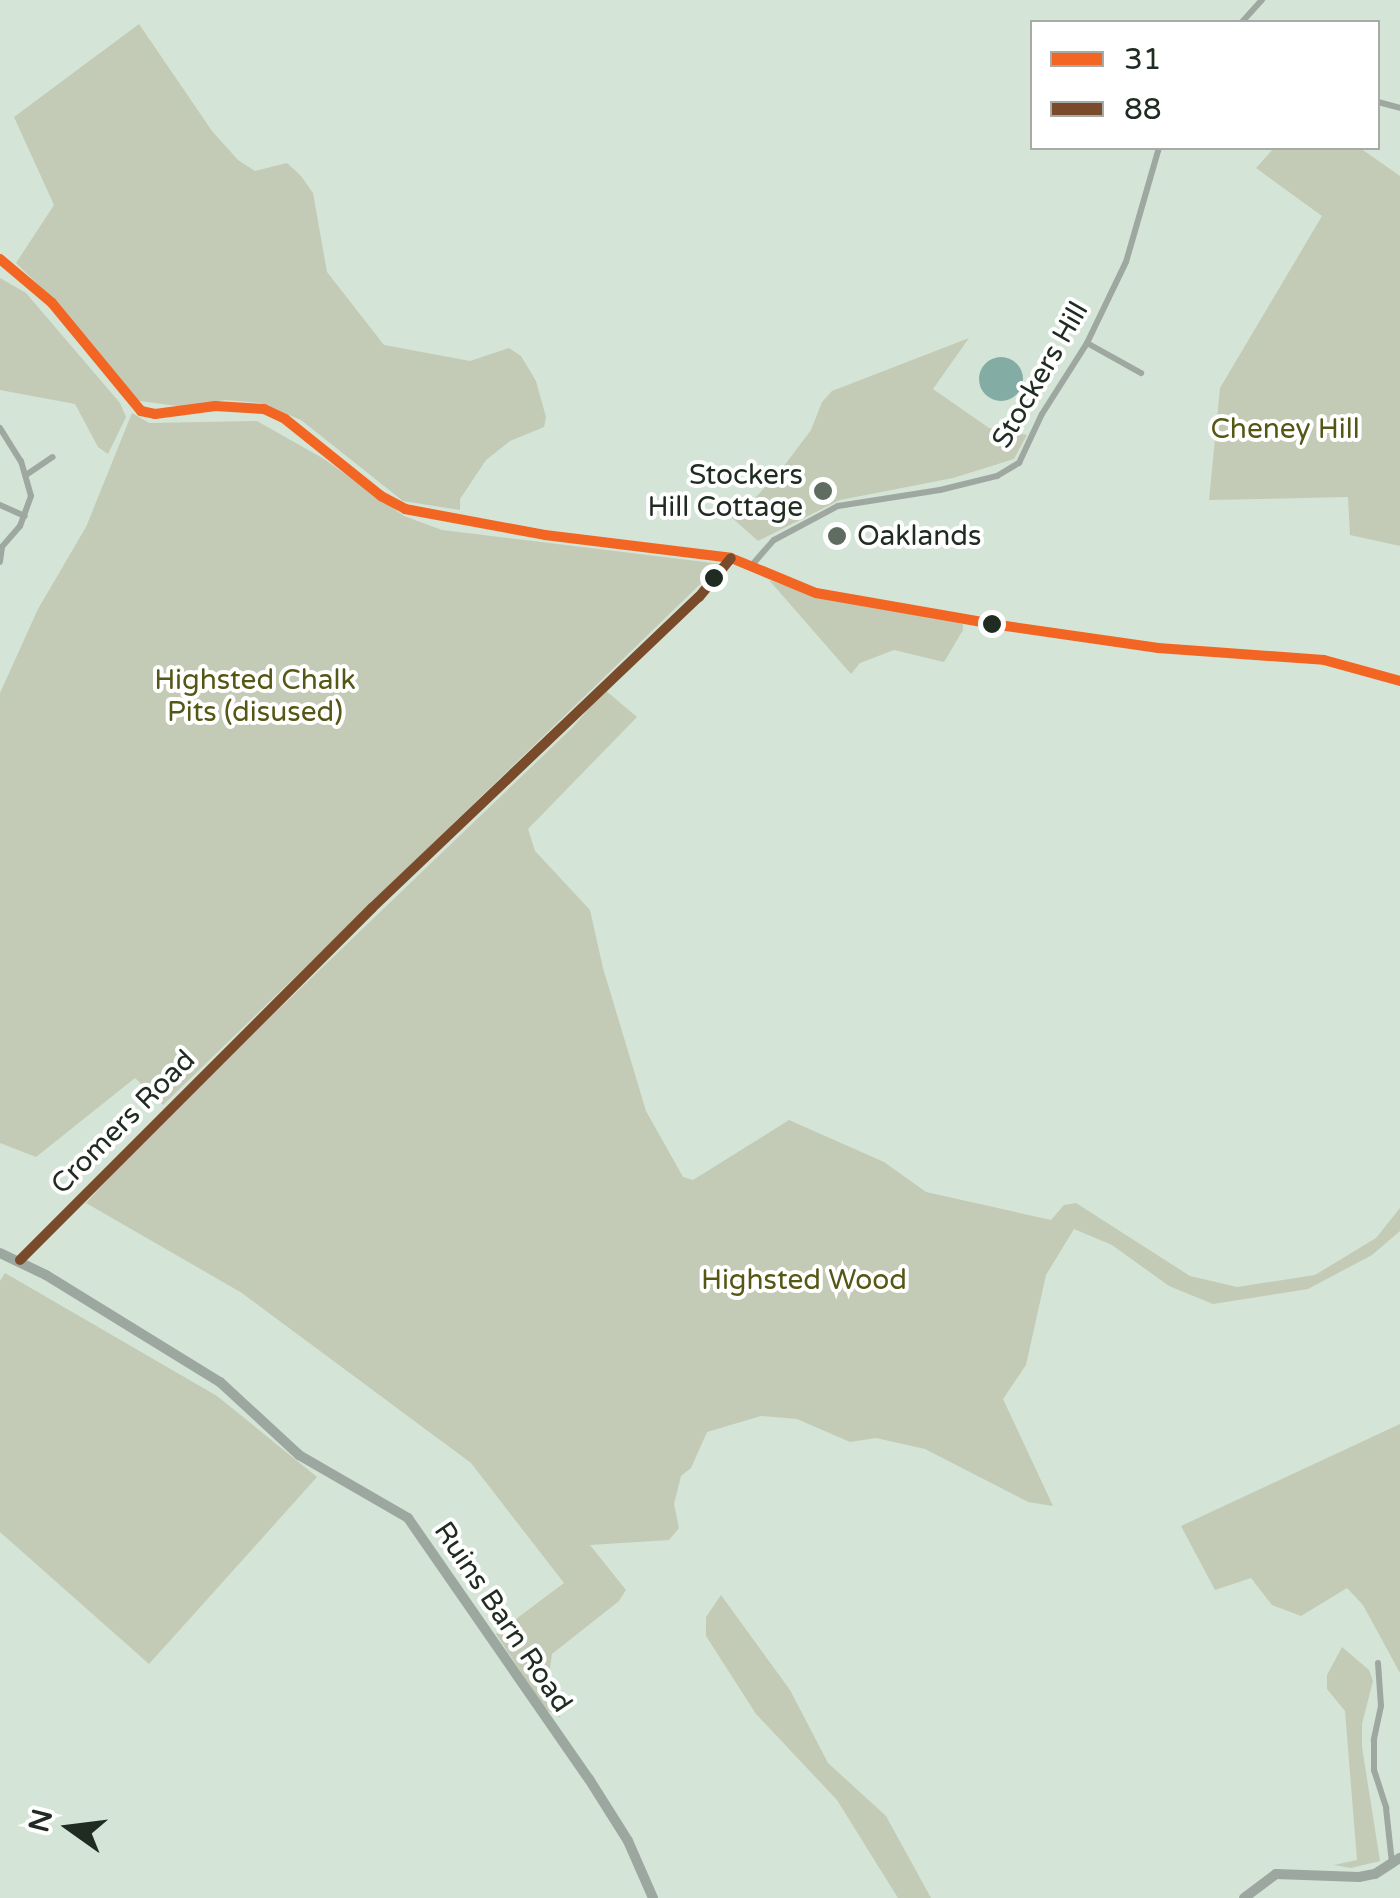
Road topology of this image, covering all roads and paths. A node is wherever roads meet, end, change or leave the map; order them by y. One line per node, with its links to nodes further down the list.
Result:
1 (1262, 0): 2 (street)
2 (1244, 20)
3 (1159, 150): 5 (street, Stockers Hill)
4 (0, 259): 12 (street)
5 (1087, 344): 6 (street); 14 (street, Stockers Hill)
6 (1141, 373)
7 (0, 428): 9 (street)
8 (53, 457): 9 (street)
9 (26, 475): 11 (street)
10 (0, 505): 11 (street)
11 (26, 516): 13 (street)
12 (731, 558): 14 (street); 17 (street, Cromers Road)
13 (0, 562)
14 (752, 565): 15 (street)
15 (1400, 680)
16 (4, 1253): 17 (street, Ruins Barn Road); 18 (street)
17 (20, 1260): 21 (street, Ruins Barn Road)
18 (0, 1265)
19 (1378, 1662): 20 (street)
20 (1396, 1861): 22 (street)
21 (653, 1898)
22 (1244, 1898)

